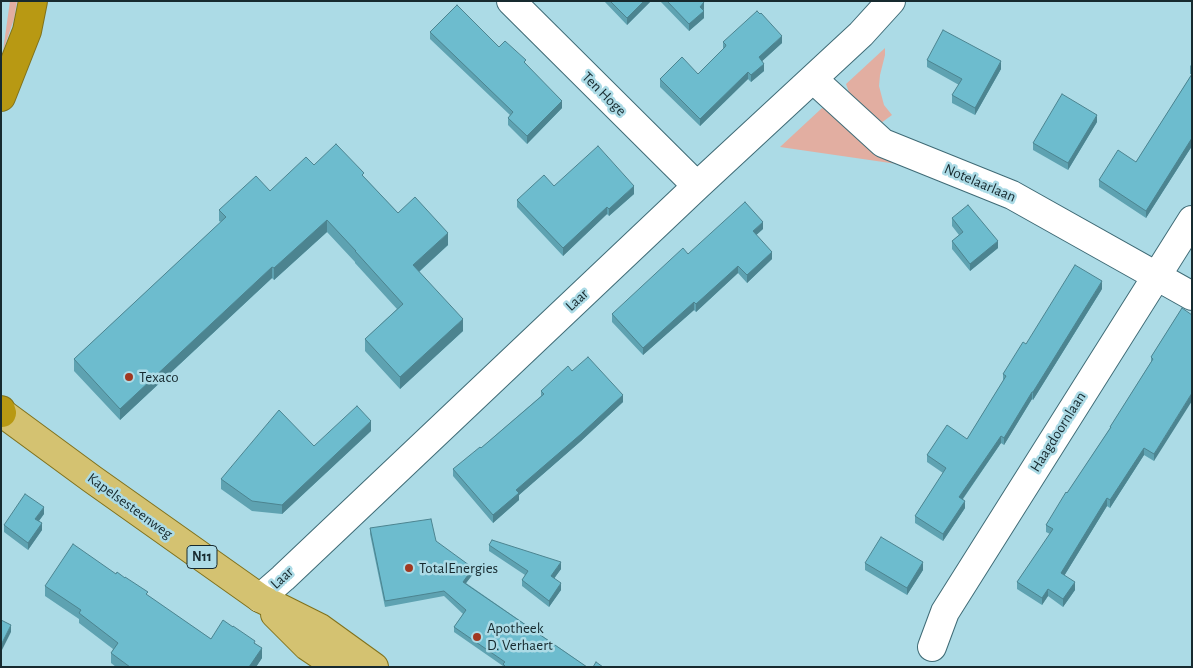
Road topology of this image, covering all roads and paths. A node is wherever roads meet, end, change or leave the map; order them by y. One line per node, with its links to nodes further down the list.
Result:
1 (33, 1): 5 (highway)
2 (512, 1): 6 (street, Ten Hoge)
3 (891, 1): 4 (street, Laar)
4 (813, 80): 6 (street, Laar); 8 (street, Notelaarlaan)
5 (1, 97)
6 (697, 186): 11 (street, Laar)
7 (1192, 220): 8 (street, Haagdoornlaan)
8 (1157, 276): 9 (street, Notelaarlaan); 12 (street, Haagdoornlaan)
9 (1192, 296)
10 (1, 412): 11 (main road, Kapelsesteenweg / N11)
11 (260, 598): 13 (main road, Kapelsesteenweg / N11); 14 (main road, Kapelsesteenweg / N11)
12 (932, 647)
13 (338, 667)
14 (374, 667)

